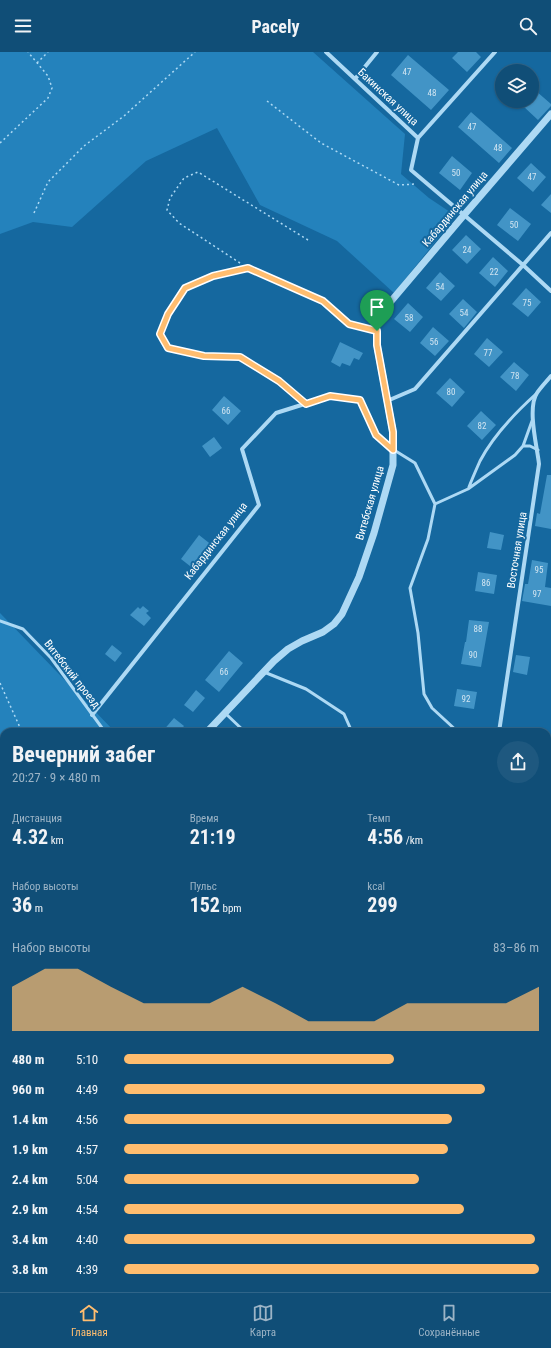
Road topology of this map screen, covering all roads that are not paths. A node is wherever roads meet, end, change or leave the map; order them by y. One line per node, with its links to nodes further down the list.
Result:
1 (326, 52): 4 (street, Бакинская улица)
2 (377, 52): 4 (street)
3 (495, 52): 6 (street)
4 (355, 79): 6 (street, Бакинская улица)
5 (551, 114): 7 (street, Кабардинская улица)
6 (418, 138): 7 (street, Бакинская улица)
7 (464, 215): 9 (street, Бакинская улица); 12 (street, Кабардинская улица)
8 (551, 233): 9 (street)
9 (523, 265): 11 (street, Бакинская улица); 16 (street)
10 (248, 268): 13 (lane); 17 (street)
11 (551, 291)
12 (376, 319): 13 (street, Витебская улица)
13 (377, 331): 16 (street, Витебская улица)
14 (551, 376): 15 (street)
15 (536, 394): 18 (street, Восточная улица); 22 (lane)
16 (387, 401): 20 (street, Витебская улица)
17 (306, 404): 20 (street, Кабардинская улица); 27 (street, Кабардинская улица)
18 (533, 419): 19 (lane); 21 (street, Восточная улица)
19 (523, 446): 21 (lane); 22 (lane)
20 (393, 450): 23 (lane); 25 (street, Витебская улица)
21 (538, 450): 33 (street, Восточная улица)
22 (468, 489): 23 (lane)
23 (435, 504): 32 (lane)
24 (0, 621): 27 (lane, Витебский проезд)
25 (264, 672): 26 (street, Витебская улица); 31 (lane)
26 (225, 713): 29 (street, Витебская улица); 30 (lane)
27 (92, 715): 28 (lane, Витебский проезд)
28 (102, 728)
29 (211, 728)
30 (241, 728)
31 (350, 728)
32 (454, 728)
33 (499, 728)

